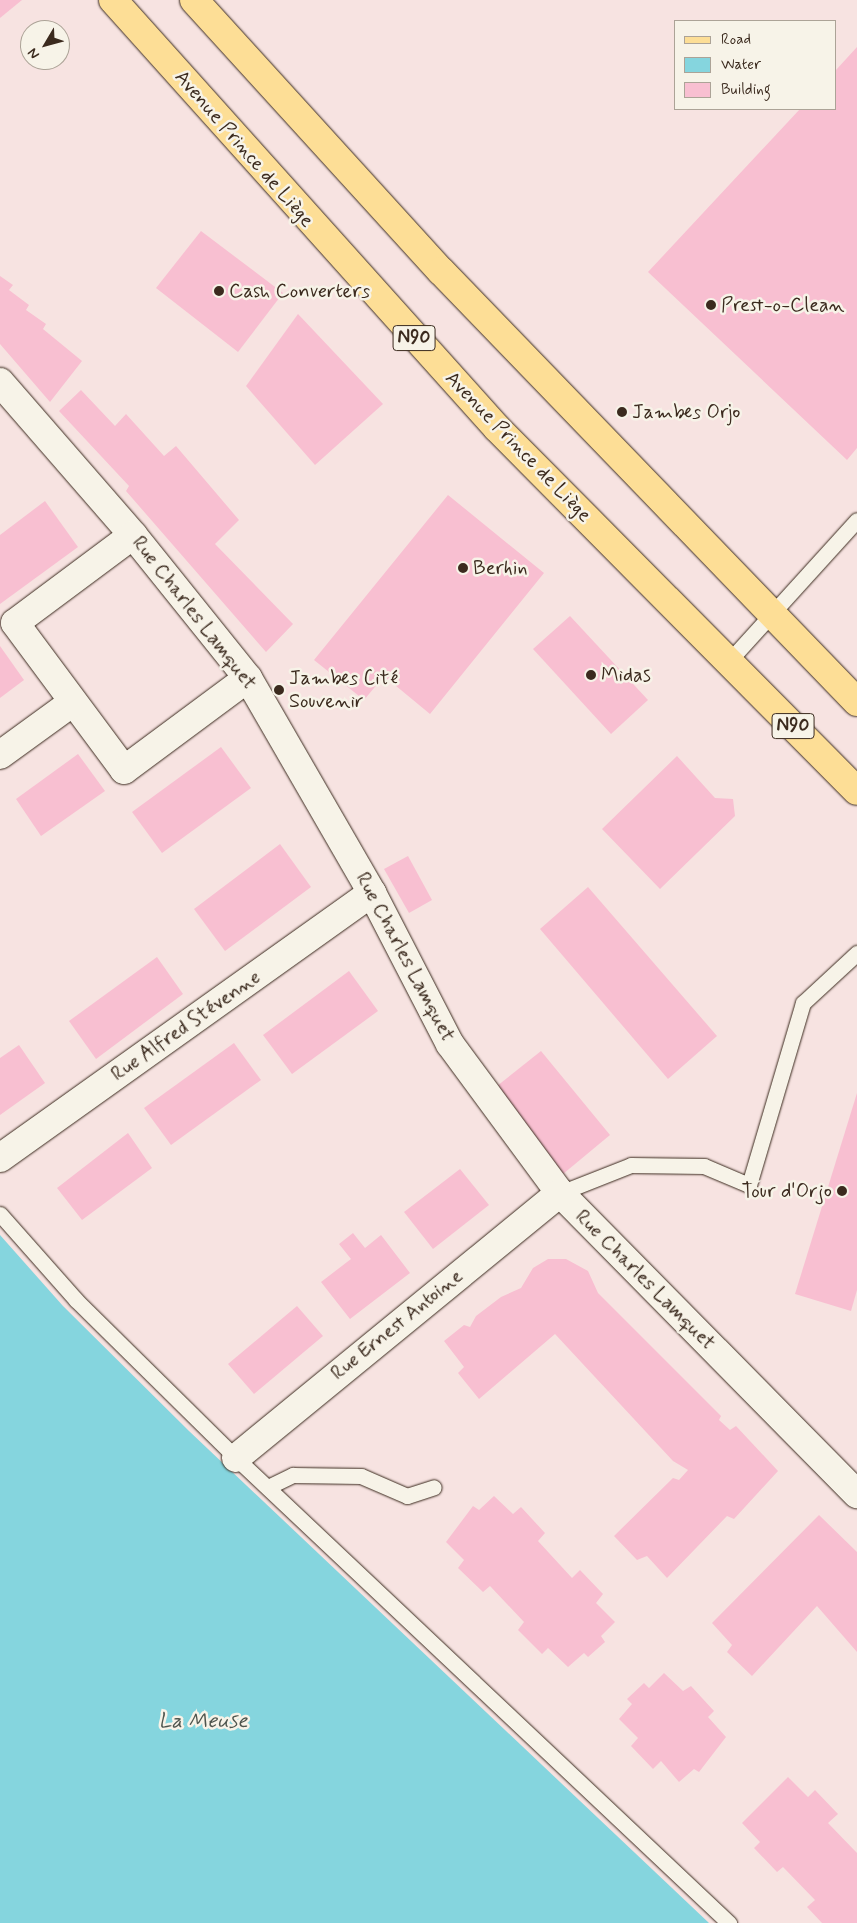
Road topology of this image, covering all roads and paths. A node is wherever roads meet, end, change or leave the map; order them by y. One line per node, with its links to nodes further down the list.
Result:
1 (113, 0): 7 (main road, Avenue Prince de Liège / N90)
2 (194, 0): 6 (main road)
3 (0, 382): 5 (street, Rue Charles Lamquet)
4 (857, 520): 6 (lane)
5 (133, 534): 8 (street, Rue Charles Lamquet); 9 (street)
6 (772, 617): 7 (lane); 10 (main road)
7 (729, 661): 12 (main road, Avenue Prince de Liège / N90)
8 (248, 678): 9 (street); 13 (street, Rue Charles Lamquet)
9 (73, 702): 11 (street)
10 (857, 702)
11 (0, 755)
12 (857, 791)
13 (372, 893): 15 (street, Rue Alfred Stévenne); 16 (street, Rue Charles Lamquet)
14 (857, 953): 16 (lane)
15 (0, 1158)
16 (560, 1193): 18 (street, Rue Ernest Antoine); 21 (street, Rue Charles Lamquet)
17 (0, 1214): 18 (lane)
18 (236, 1458): 19 (lane)
19 (268, 1487): 20 (lane); 22 (lane)
20 (434, 1487)
21 (857, 1494)
22 (729, 1923)

